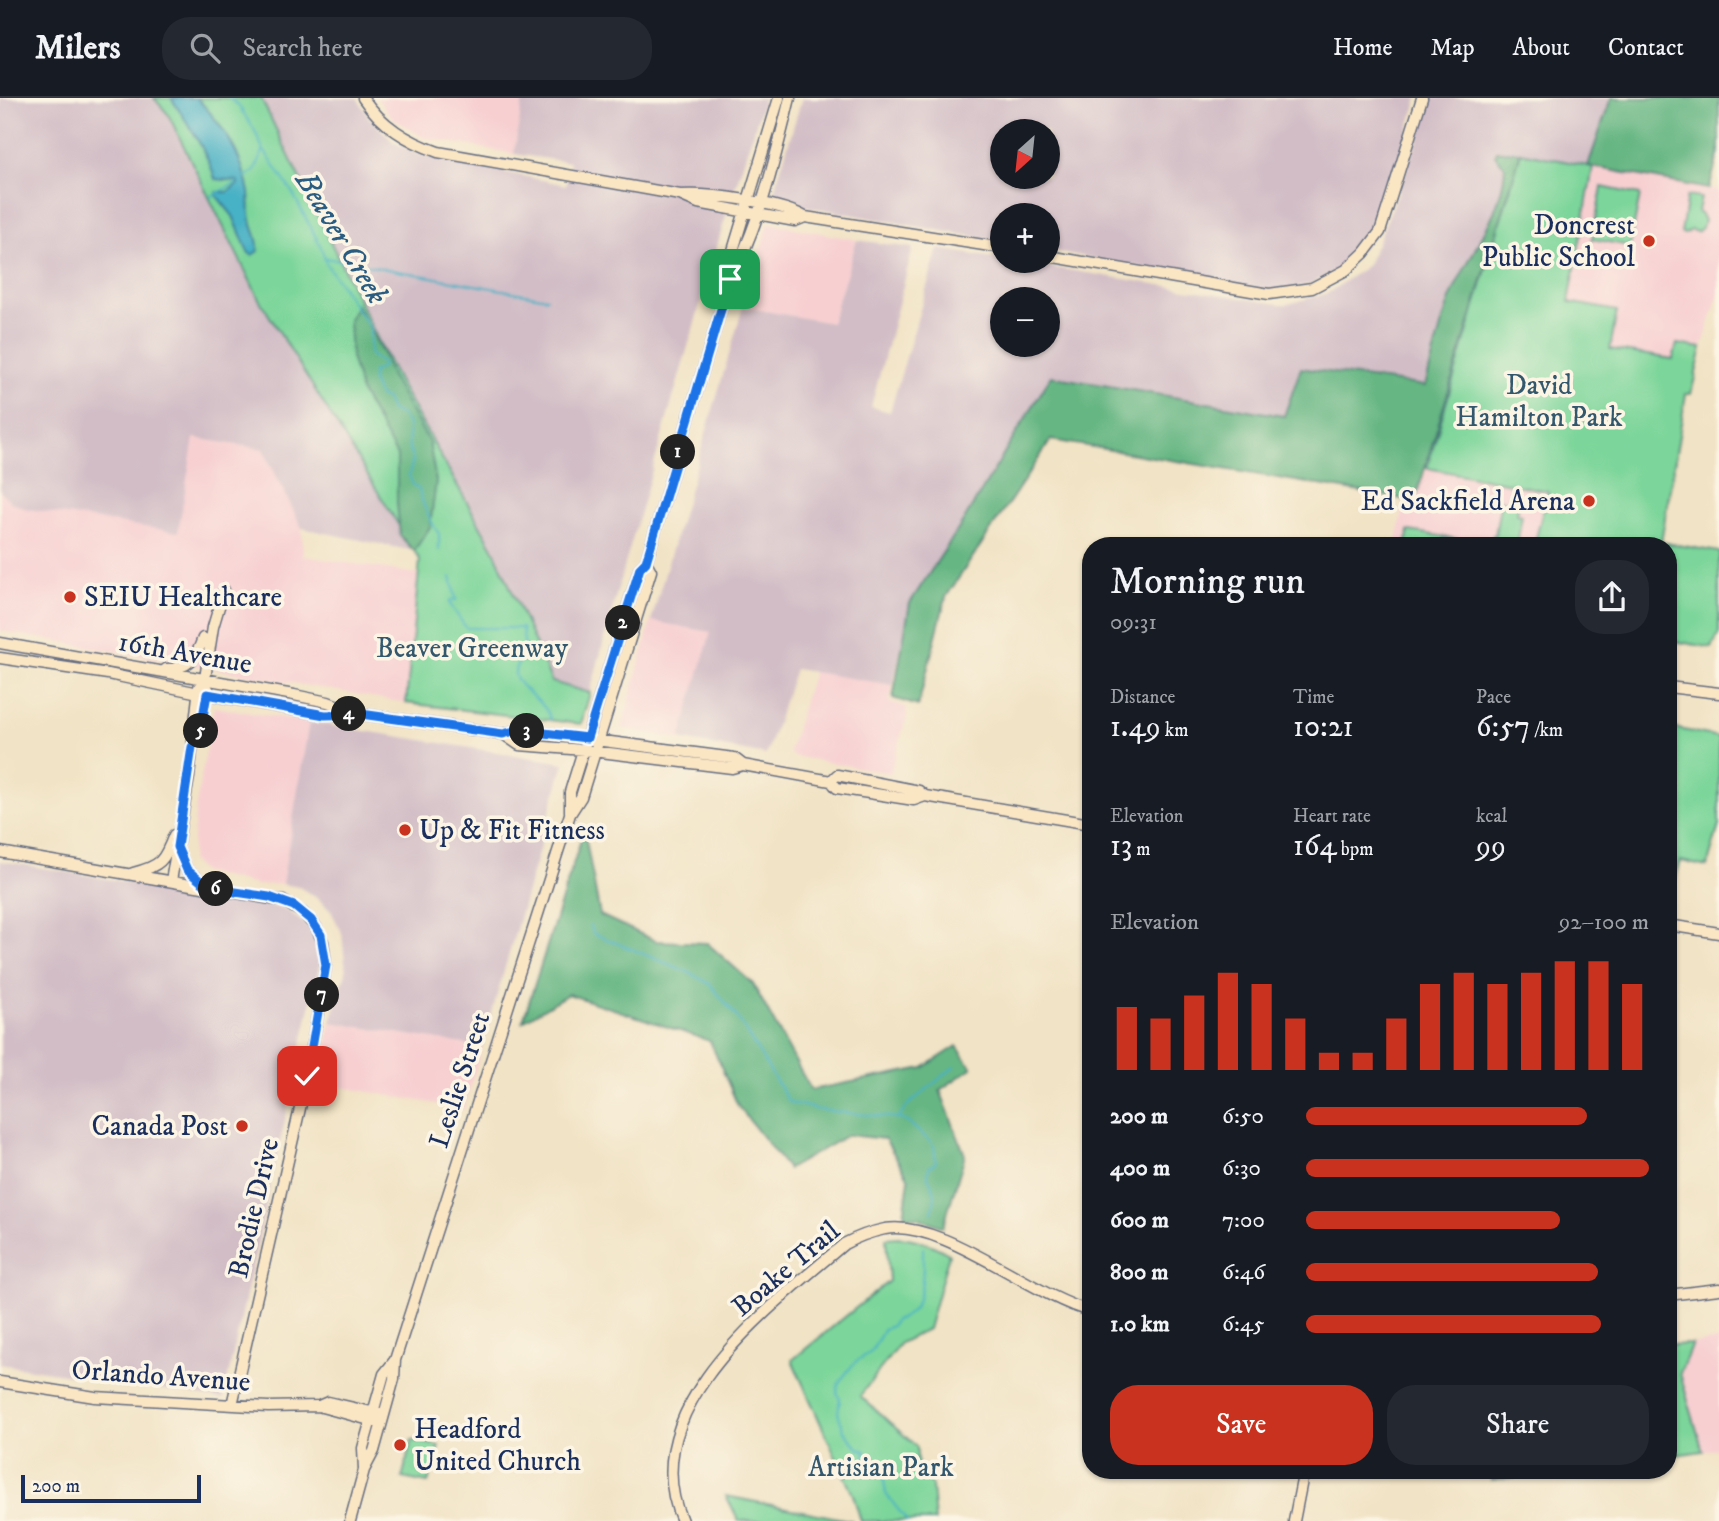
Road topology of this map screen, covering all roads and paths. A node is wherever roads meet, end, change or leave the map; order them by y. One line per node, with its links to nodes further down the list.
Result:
1 (363, 98): 5 (main road)
2 (779, 98): 5 (main road, Leslie Street)
3 (790, 98): 5 (main road, Leslie Street)
4 (1422, 98): 7 (main road)
5 (753, 208): 6 (main road); 18 (main road, Leslie Street)
6 (990, 246)
7 (1060, 258)
8 (224, 590): 13 (main road)
9 (202, 638): 12 (main road)
10 (0, 643): 12 (main road, 16th Avenue)
11 (0, 657): 13 (main road, 16th Avenue)
12 (143, 669): 13 (main road, 16th Avenue)
13 (202, 687): 16 (main road, 16th Avenue); 16 (main road, 16th Avenue); 21 (main road)
14 (1677, 688): 15 (main road)
15 (1719, 693)
16 (361, 714): 17 (main road, 16th Avenue)
17 (503, 734): 18 (main road, 16th Avenue); 19 (main road, 16th Avenue)
18 (593, 738): 19 (main road, Leslie Street); 20 (main road, 16th Avenue)
19 (589, 751): 20 (main road, 16th Avenue); 35 (main road, Leslie Street)
20 (743, 765): 22 (main road, 16th Avenue)
21 (183, 812): 23 (main road); 25 (main road)
22 (1082, 823)
23 (177, 847): 26 (main road); 27 (main road)
24 (0, 852): 25 (main road, Brodie Drive)
25 (130, 873): 26 (main road, Brodie Drive)
26 (171, 881): 27 (main road, Brodie Drive)
27 (209, 888): 34 (main road, Brodie Drive)
28 (1677, 927): 29 (main road)
29 (1718, 934)
30 (1719, 1289): 31 (main road)
31 (1677, 1294)
32 (1082, 1308): 38 (main road, Boake Trail)
33 (0, 1382): 34 (main road, Orlando Avenue)
34 (232, 1405): 35 (main road, Orlando Avenue)
35 (377, 1417): 37 (main road, Leslie Street)
36 (1302, 1479): 39 (main road)
37 (350, 1521)
38 (682, 1521)
39 (1294, 1521)

